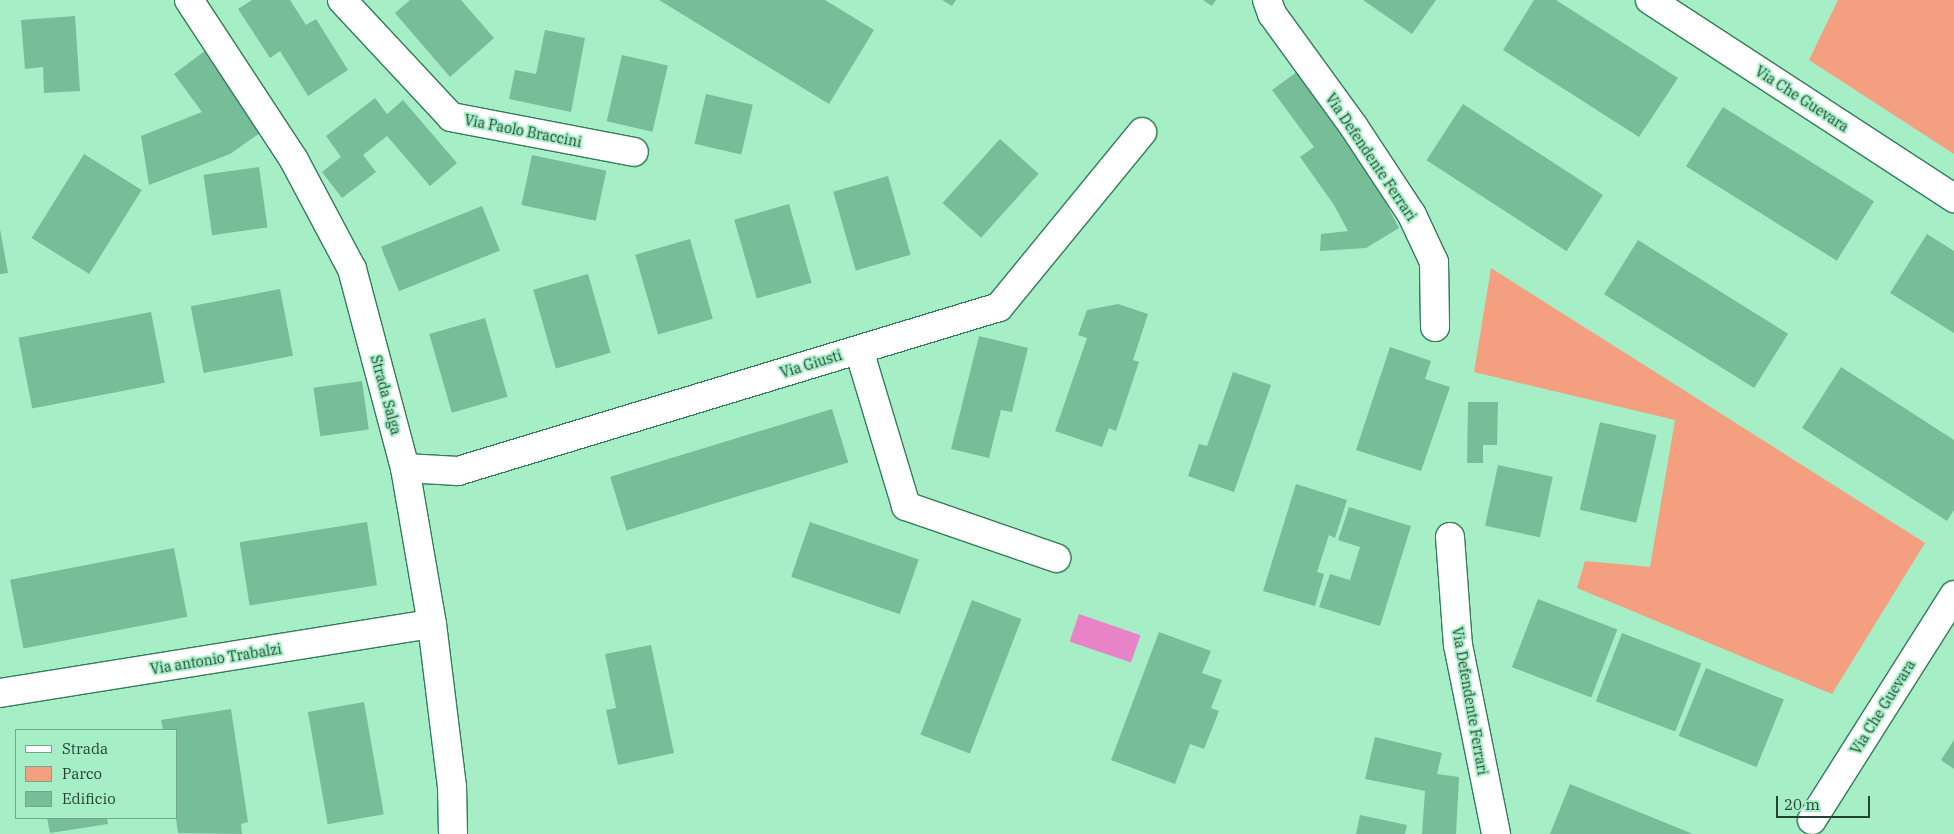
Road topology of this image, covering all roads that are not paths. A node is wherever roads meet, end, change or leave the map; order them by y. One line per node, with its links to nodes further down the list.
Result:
1 (190, 0): 10 (street, Strada Salga)
2 (342, 0): 6 (street, Via Paolo Braccini)
3 (1267, 0): 8 (street, Via Defendente Ferrari)
4 (1650, 0): 7 (street, Via Che Guevara)
5 (1142, 132): 9 (street, Via Giusti)
6 (634, 152)
7 (1954, 198)
8 (1435, 327)
9 (859, 350): 10 (street, Via Giusti); 12 (street)
10 (405, 468): 14 (street, Strada Salga)
11 (1450, 537): 18 (street, Via Defendente Ferrari)
12 (1056, 558)
13 (1954, 595): 16 (street, Via Che Guevara)
14 (432, 624): 15 (street, Via antonio Trabalzi); 17 (street, Strada Salga)
15 (0, 693)
16 (1812, 820)
17 (453, 834)
18 (1496, 834)

